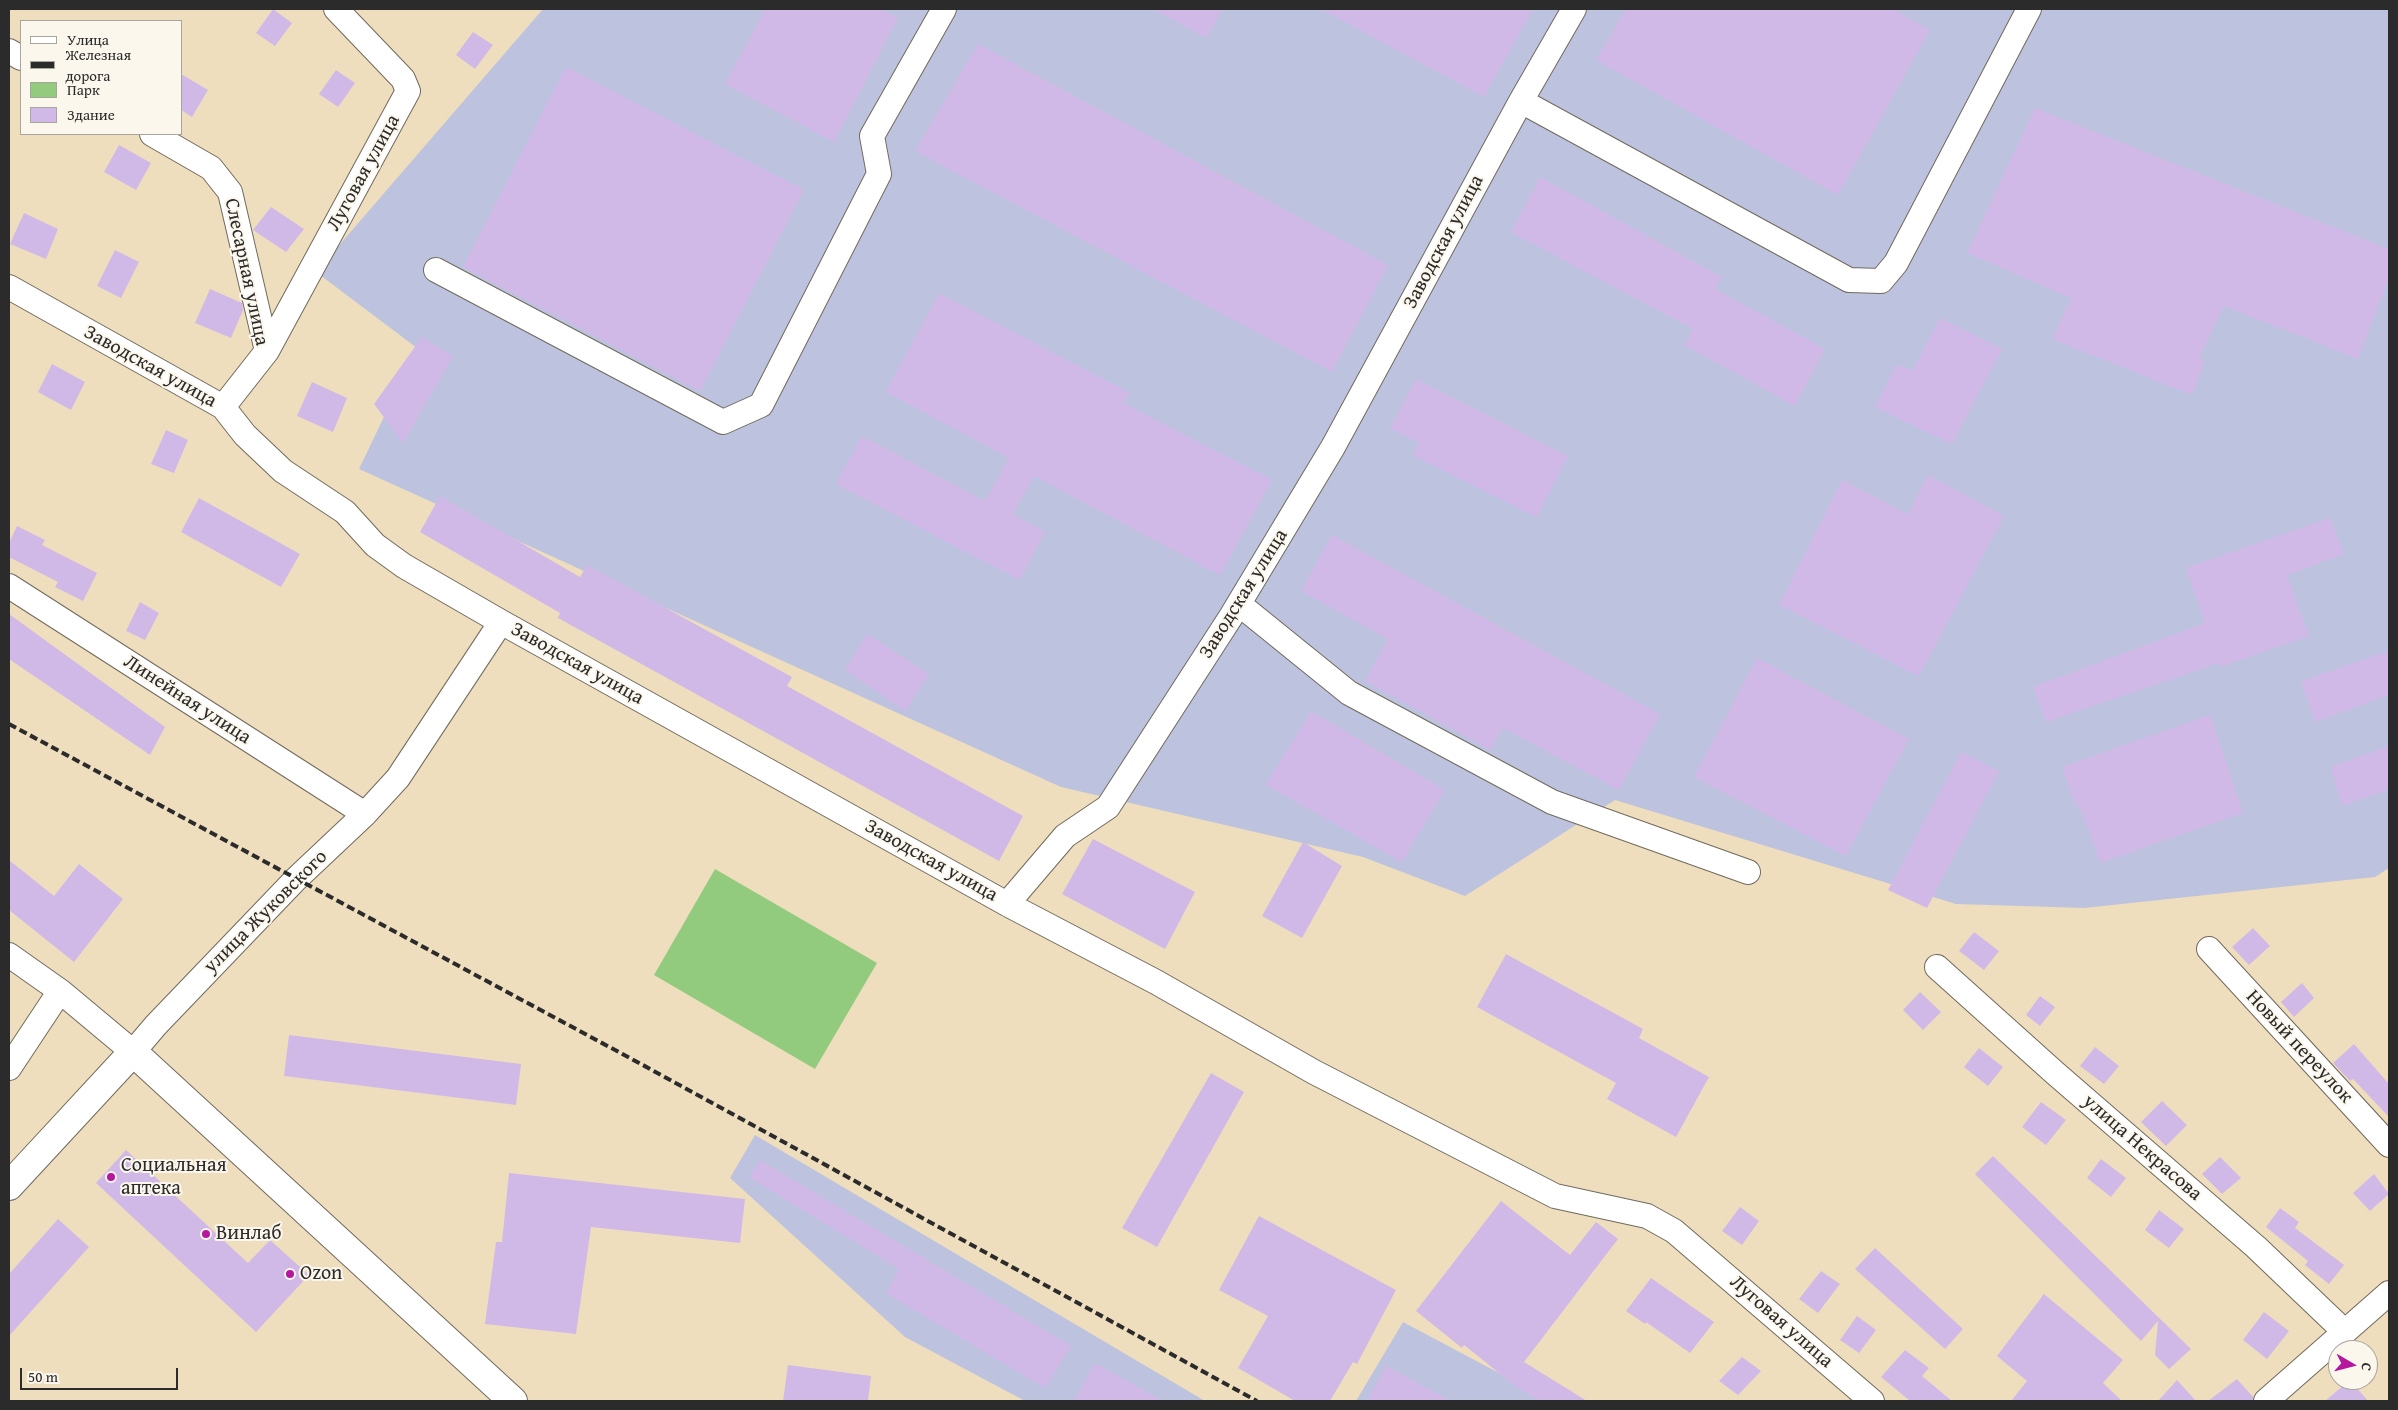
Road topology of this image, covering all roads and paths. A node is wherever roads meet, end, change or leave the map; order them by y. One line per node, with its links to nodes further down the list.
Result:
1 (336, 9): 11 (street, Луговая улица)
2 (944, 9): 9 (street)
3 (1574, 9): 7 (street, Заводская улица)
4 (2029, 9): 7 (street)
5 (9, 51): 6 (street)
6 (20, 57)
7 (1521, 100): 14 (street, Заводская улица)
8 (154, 135): 11 (street, Слесарная улица)
9 (436, 270)
10 (9, 287): 12 (street, Заводская улица)
11 (266, 351): 12 (street, Слесарная улица)
12 (223, 407): 15 (street, Заводская улица)
13 (9, 586): 16 (street, Линейная улица)
14 (1239, 604): 17 (street); 18 (street, Заводская улица)
15 (501, 622): 16 (street, улица Жуковского); 18 (street, Заводская улица)
16 (365, 814): 23 (street, улица Жуковского)
17 (1748, 872)
18 (1006, 904): 30 (street, Луговая улица)
19 (2209, 949): 25 (street, Новый переулок)
20 (9, 954): 22 (street)
21 (1937, 966): 28 (street, улица Некрасова)
22 (60, 991): 23 (street); 24 (street)
23 (134, 1052): 26 (main road, улица Жуковского); 29 (main road)
24 (9, 1068)
25 (2389, 1145)
26 (9, 1186)
27 (2389, 1293): 28 (street)
28 (2345, 1332): 31 (street)
29 (513, 1401)
30 (1872, 1401)
31 (2266, 1401)

